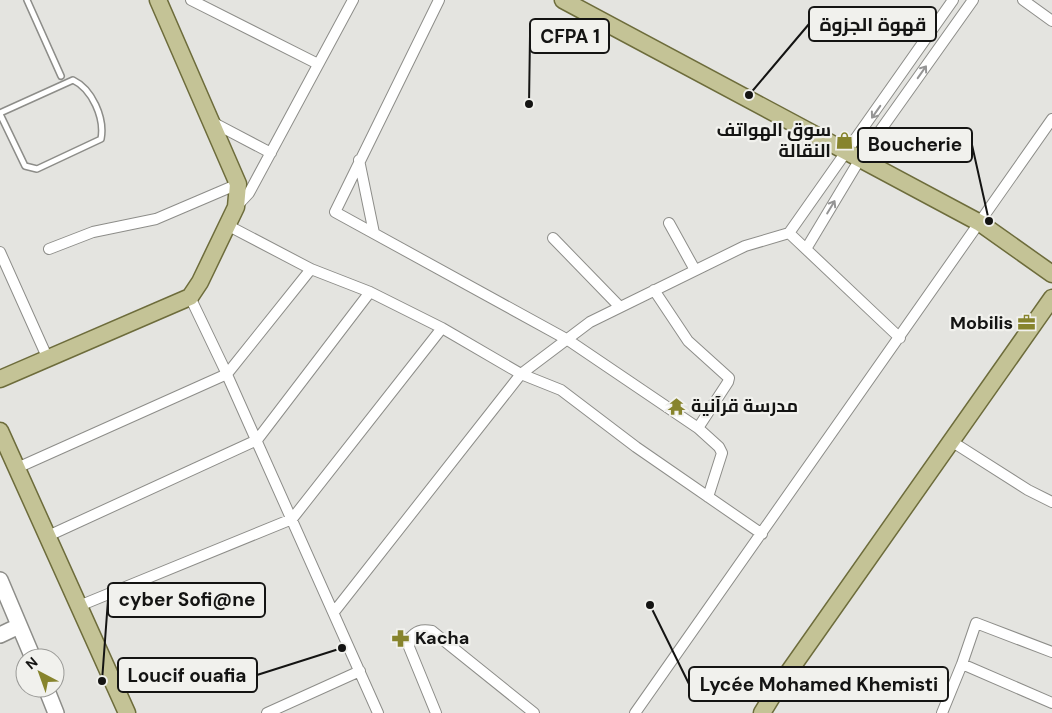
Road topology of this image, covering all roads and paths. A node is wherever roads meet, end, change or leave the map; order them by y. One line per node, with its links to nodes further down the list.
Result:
1 (26, 0): 12 (lane)
2 (158, 0): 15 (main road)
3 (191, 0): 11 (street)
4 (353, 0): 11 (street)
5 (439, 0): 18 (street)
6 (563, 0): 17 (main road)
7 (953, 0): 17 (street, one-way to 17)
8 (973, 0): 17 (street, one-way to 8)
9 (1023, 0): 10 (street)
10 (1052, 21)
11 (318, 64): 16 (street)
12 (61, 76)
13 (0, 113): 13 (lane)
14 (1052, 119): 22 (street)
15 (211, 122): 16 (street); 19 (main road)
16 (271, 153): 20 (street)
17 (854, 156): 22 (main road); 25 (street); 28 (street, one-way to 17)
18 (359, 160): 24 (street); 24 (street)
19 (238, 184): 20 (main road); 27 (street)
20 (236, 207): 23 (main road)
21 (670, 222): 31 (street)
22 (980, 223): 32 (main road); 39 (street)
23 (228, 225): 30 (street); 35 (main road)
24 (374, 233): 40 (street)
25 (789, 233): 28 (street); 31 (street)
26 (553, 238): 37 (street)
27 (49, 249)
28 (806, 249): 39 (street)
29 (0, 252): 41 (street)
30 (311, 269): 34 (street); 42 (street)
31 (695, 270): 33 (street)
32 (1052, 274)
33 (654, 290): 37 (street); 45 (street)
34 (370, 292): 38 (street); 47 (street)
35 (190, 296): 41 (main road); 42 (street)
36 (1052, 298): 48 (main road)
37 (620, 307): 40 (street)
38 (442, 328): 43 (street); 52 (street)
39 (900, 338): 53 (street)
40 (568, 340): 43 (street); 45 (street)
41 (48, 359): 44 (main road)
42 (227, 374): 47 (street); 49 (street)
43 (521, 374): 50 (street); 57 (street)
44 (0, 379)
45 (698, 428): 50 (street)
46 (0, 431): 49 (main road)
47 (257, 440): 52 (street); 54 (street)
48 (951, 441): 51 (street); 74 (main road)
49 (17, 468): 54 (main road)
50 (708, 496): 53 (street)
51 (1052, 502)
52 (292, 519): 56 (street); 57 (street)
53 (762, 534): 73 (street)
54 (48, 536): 56 (main road)
55 (0, 580): 58 (street)
56 (80, 606): 68 (main road)
57 (334, 612): 63 (street)
58 (19, 626): 59 (street); 60 (street)
59 (0, 636)
60 (29, 648)
61 (1052, 652): 62 (street)
62 (962, 664): 65 (street); 75 (street)
63 (360, 671): 66 (street); 70 (street)
64 (50, 698): 67 (street)
65 (1052, 703)
66 (289, 708): 69 (street)
67 (56, 713)
68 (127, 713)
69 (267, 713)
70 (378, 713)
71 (436, 713): 72 (street)
72 (534, 713)
73 (635, 713)
74 (764, 713)
75 (942, 713)

